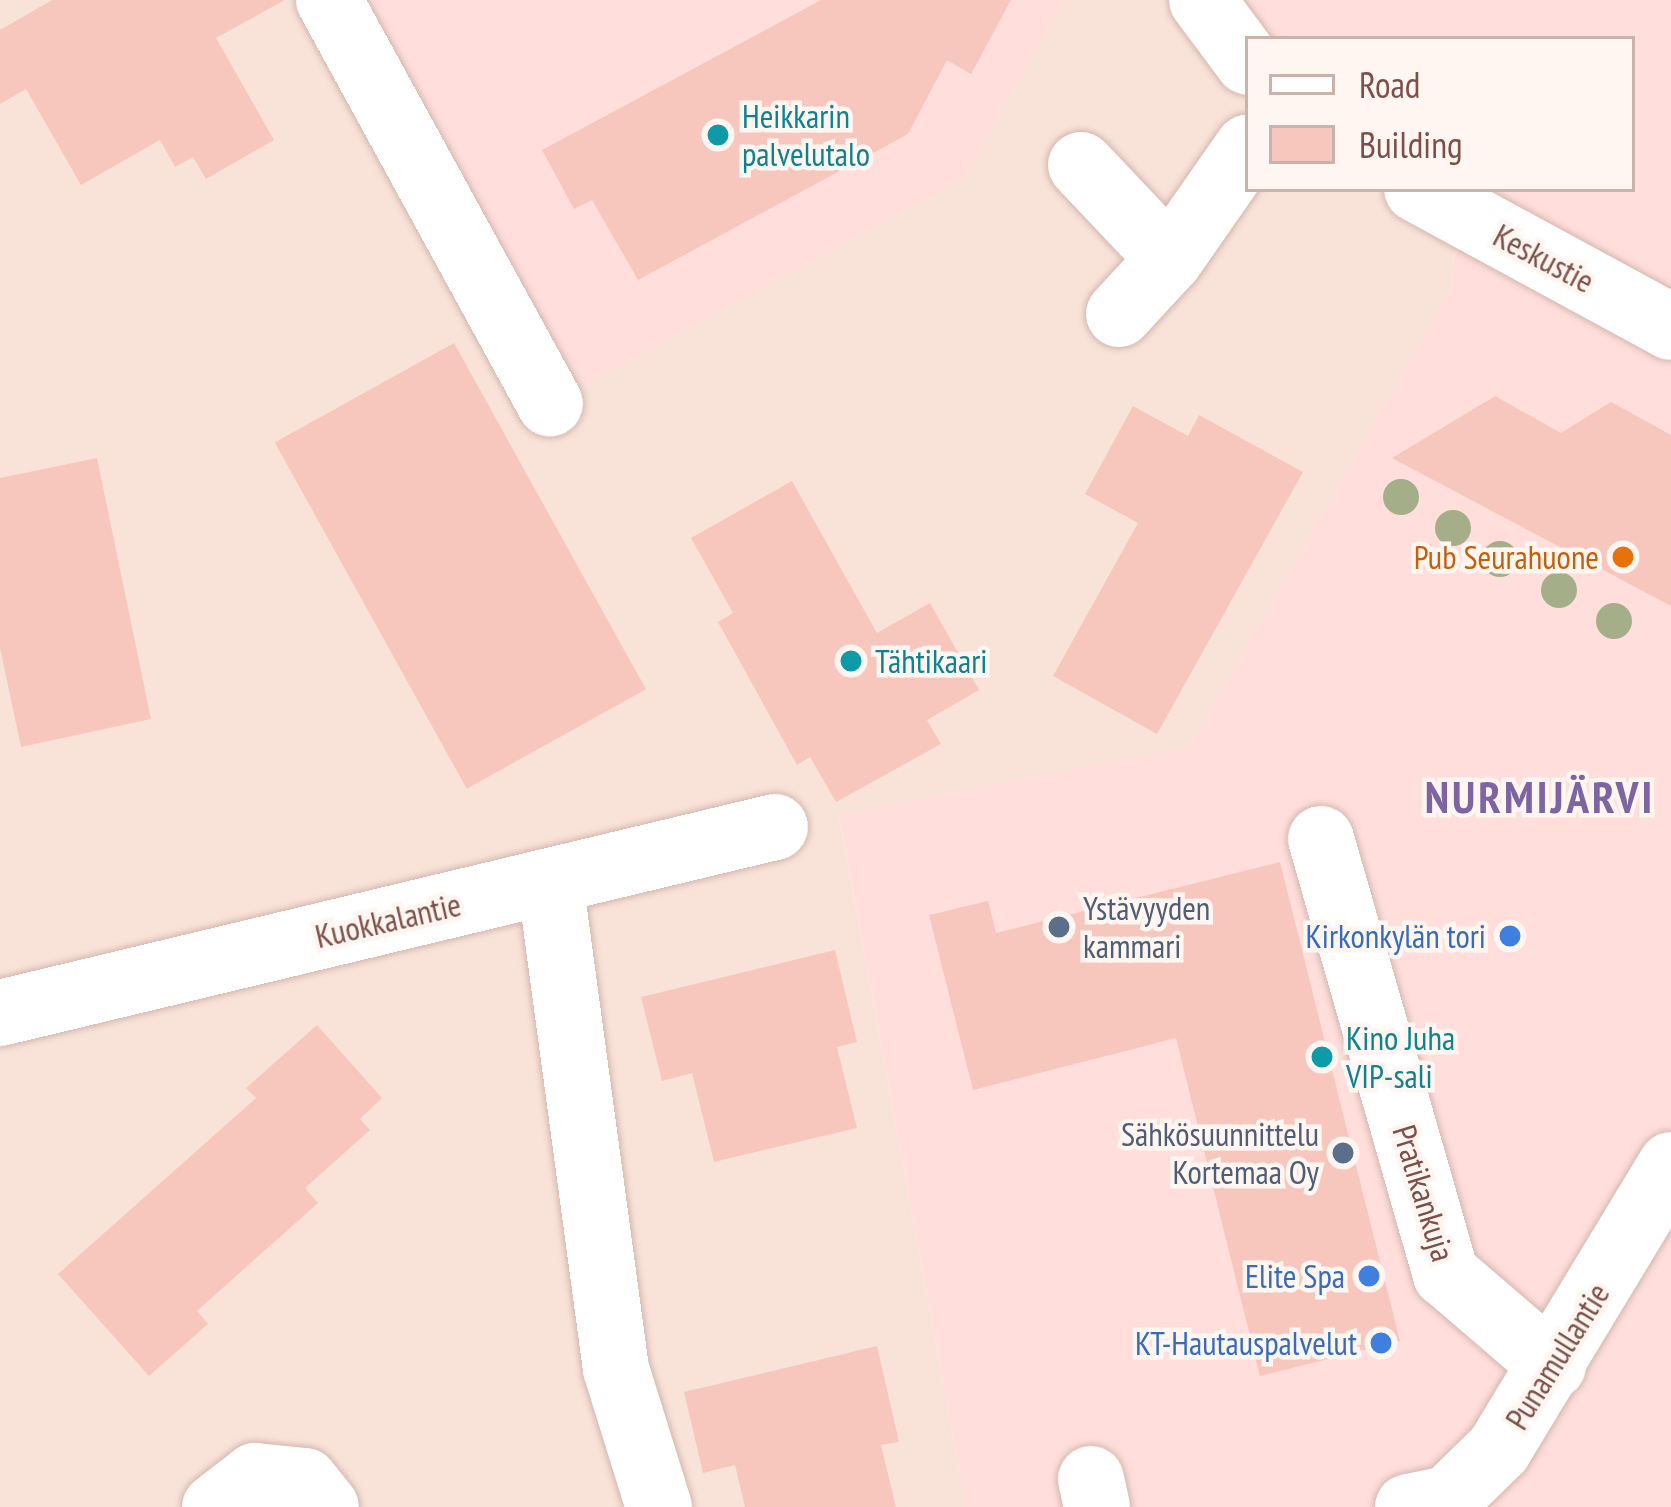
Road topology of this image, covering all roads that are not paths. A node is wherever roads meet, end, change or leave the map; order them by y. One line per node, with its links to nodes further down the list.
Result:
1 (328, 0): 10 (street)
2 (1202, 0): 3 (street)
3 (1245, 58)
4 (1245, 151): 7 (street)
5 (1081, 165): 7 (street)
6 (1423, 192): 9 (street, Keskustie)
7 (1170, 259): 8 (street)
8 (1119, 314)
9 (1671, 327)
10 (550, 404)
11 (775, 827): 13 (street, Kuokkalantie)
12 (1321, 839): 16 (street, Pratikankuja)
13 (550, 881): 14 (street, Kuokkalantie); 20 (street)
14 (0, 1012)
15 (1671, 1165): 16 (street, Punamullantie)
16 (1553, 1366): 17 (street, Punamullantie)
17 (1436, 1504)
18 (215, 1507): 19 (street)
19 (326, 1507)
20 (659, 1507)

